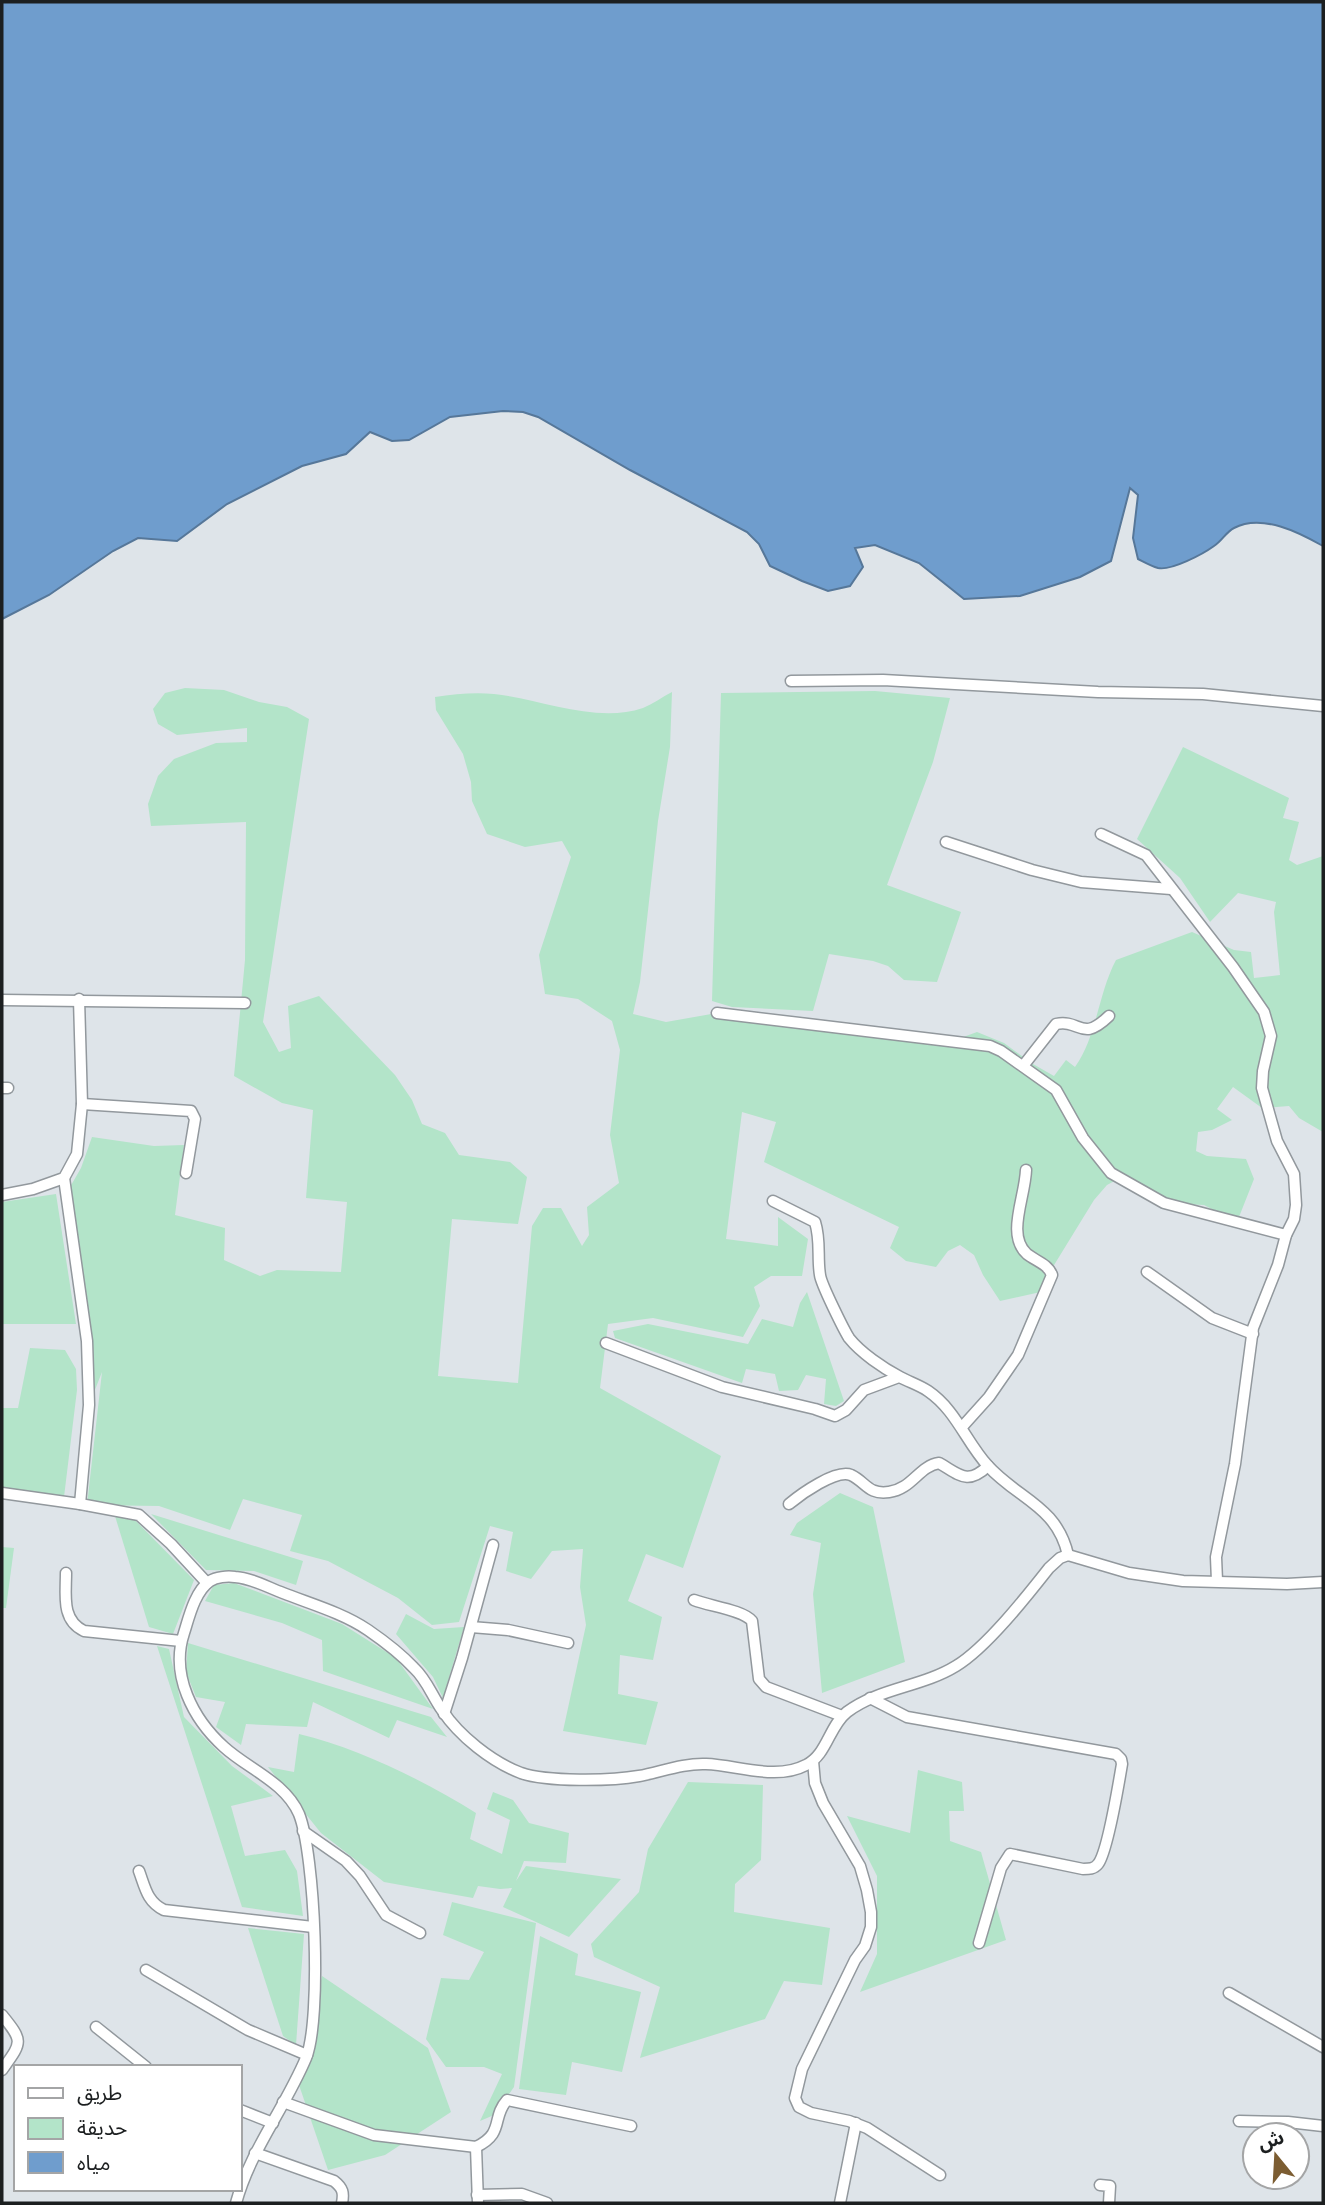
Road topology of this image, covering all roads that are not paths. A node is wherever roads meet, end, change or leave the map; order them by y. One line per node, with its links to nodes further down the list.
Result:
1 (791, 681): 2 (street)
2 (1323, 706)
3 (1101, 834): 5 (street)
4 (946, 842): 5 (street)
5 (1171, 889): 18 (street)
6 (79, 999): 7 (street); 8 (street); 12 (street)
7 (2, 1000)
8 (245, 1003)
9 (717, 1013): 11 (street)
10 (1109, 1016): 11 (street)
11 (1023, 1066): 18 (street)
12 (82, 1104): 14 (street); 15 (street)
13 (1026, 1170): 23 (street)
14 (186, 1173)
15 (64, 1178): 16 (street); 26 (street)
16 (2, 1195)
17 (773, 1201): 22 (street)
18 (1286, 1235): 20 (street)
19 (1147, 1272): 20 (street)
20 (1252, 1334): 31 (street)
21 (606, 1343): 22 (street)
22 (899, 1377): 23 (street)
23 (962, 1427): 24 (street)
24 (988, 1466): 27 (street); 29 (street)
25 (2, 1493): 26 (street)
26 (80, 1504): 33 (street)
27 (789, 1504)
28 (493, 1545): 35 (street)
29 (1068, 1555): 31 (street); 38 (street)
30 (66, 1573): 36 (street)
31 (1217, 1581): 32 (street)
32 (1323, 1582)
33 (207, 1583): 36 (street); 39 (street)
34 (694, 1600): 40 (street)
35 (471, 1627): 37 (street); 39 (street)
36 (181, 1641): 42 (street)
37 (568, 1643)
38 (870, 1698): 40 (street); 46 (street)
39 (444, 1714): 41 (street)
40 (842, 1716): 41 (street)
41 (813, 1761): 59 (street)
42 (303, 1831): 44 (street); 45 (street)
43 (139, 1871): 44 (street)
44 (313, 1927): 52 (street)
45 (420, 1933)
46 (979, 1943)
47 (146, 1970): 52 (street)
48 (1229, 1993): 51 (street)
49 (2, 2015): 54 (street)
50 (96, 2027): 53 (street)
51 (1323, 2047)
52 (307, 2055): 55 (street)
53 (144, 2065)
54 (2, 2070)
55 (283, 2102): 58 (street); 62 (street)
56 (242, 2111): 58 (street)
57 (1238, 2121): 61 (street)
58 (273, 2123): 63 (street)
59 (856, 2123): 64 (street); 70 (street)
60 (631, 2126): 62 (street)
61 (1323, 2126)
62 (476, 2147): 67 (street)
63 (255, 2153): 65 (street); 68 (street)
64 (940, 2175)
65 (242, 2183)
66 (1100, 2185): 71 (street)
67 (477, 2199): 69 (street)
68 (342, 2203)
69 (547, 2203)
70 (840, 2203)
71 (1110, 2203)

